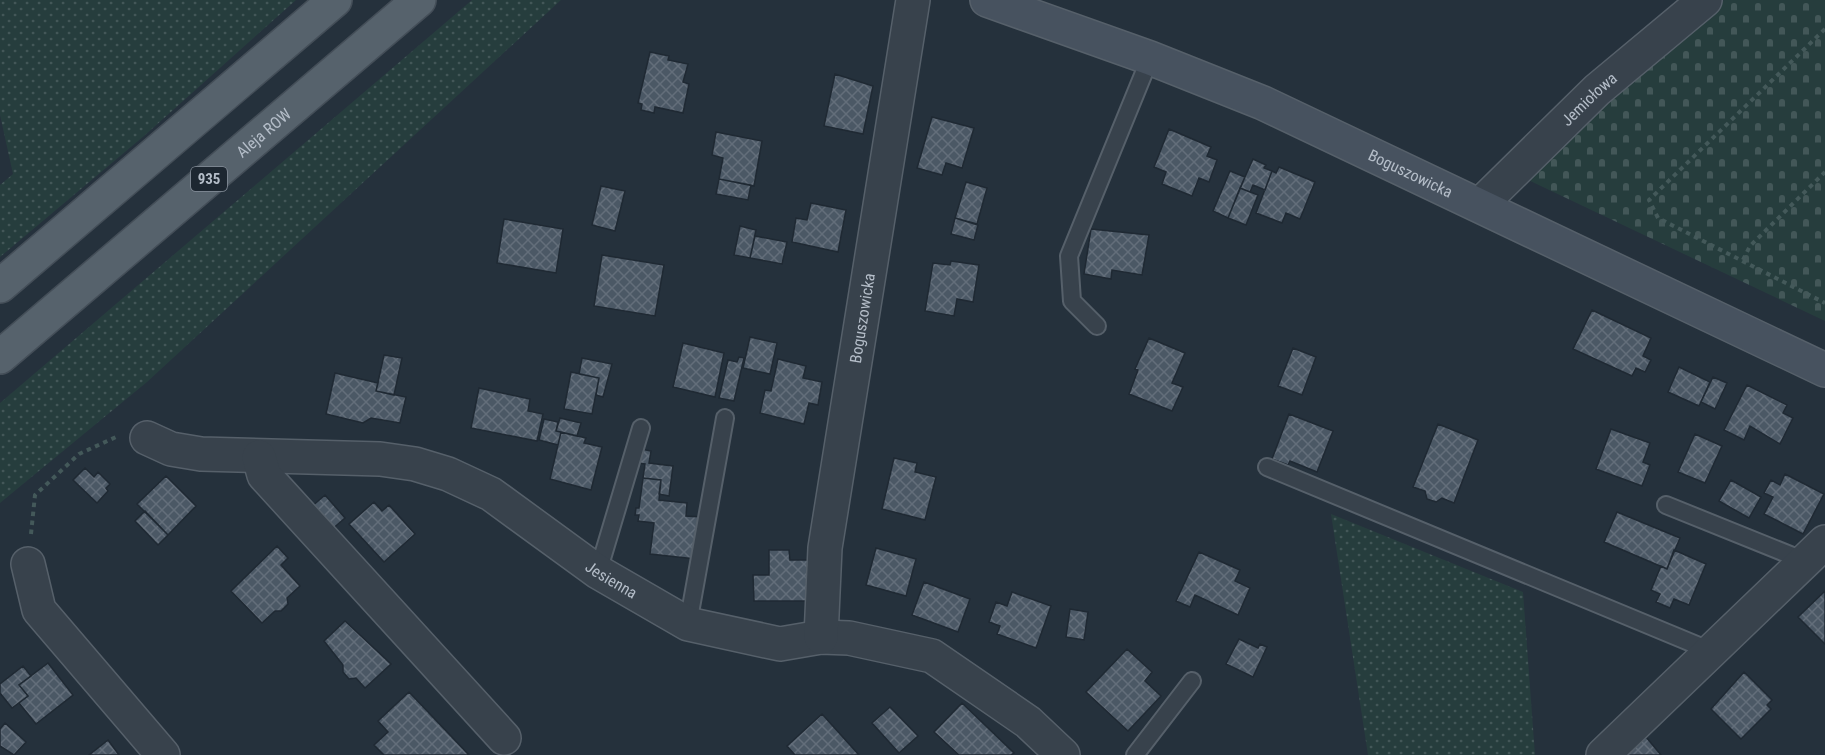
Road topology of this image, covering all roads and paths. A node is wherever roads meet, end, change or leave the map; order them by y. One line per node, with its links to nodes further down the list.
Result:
1 (334, 0): 11 (main road)
2 (419, 0): 14 (main road, Aleja ROW / 935)
3 (913, 0): 26 (street, Boguszowicka)
4 (987, 0): 7 (street, Boguszowicka)
5 (1705, 0): 9 (street, Jemiołowa)
6 (1825, 29): 10 (path)
7 (1150, 58): 9 (street, Boguszowicka); 13 (lane)
8 (1825, 172): 10 (path)
9 (1480, 205): 15 (street, Boguszowicka)
10 (1743, 260): 12 (path)
11 (0, 286)
12 (1825, 303)
13 (1097, 326)
14 (0, 357)
15 (1825, 370)
16 (725, 418): 25 (lane)
17 (640, 428): 24 (lane)
18 (147, 438): 19 (street, Jesienna); 23 (path)
19 (259, 457): 24 (street, Jesienna); 29 (street)
20 (1267, 467): 27 (lane)
21 (1666, 505): 22 (lane)
22 (1815, 551): 27 (street)
23 (28, 564): 30 (street)
24 (598, 572): 25 (street, Jesienna)
25 (688, 624): 26 (street, Jesienna)
26 (821, 637): 31 (street, Jesienna)
27 (1710, 651): 33 (street)
28 (1192, 681): 32 (lane)
29 (504, 738)
30 (163, 755)
31 (1063, 755)
32 (1135, 755)
33 (1603, 755)

